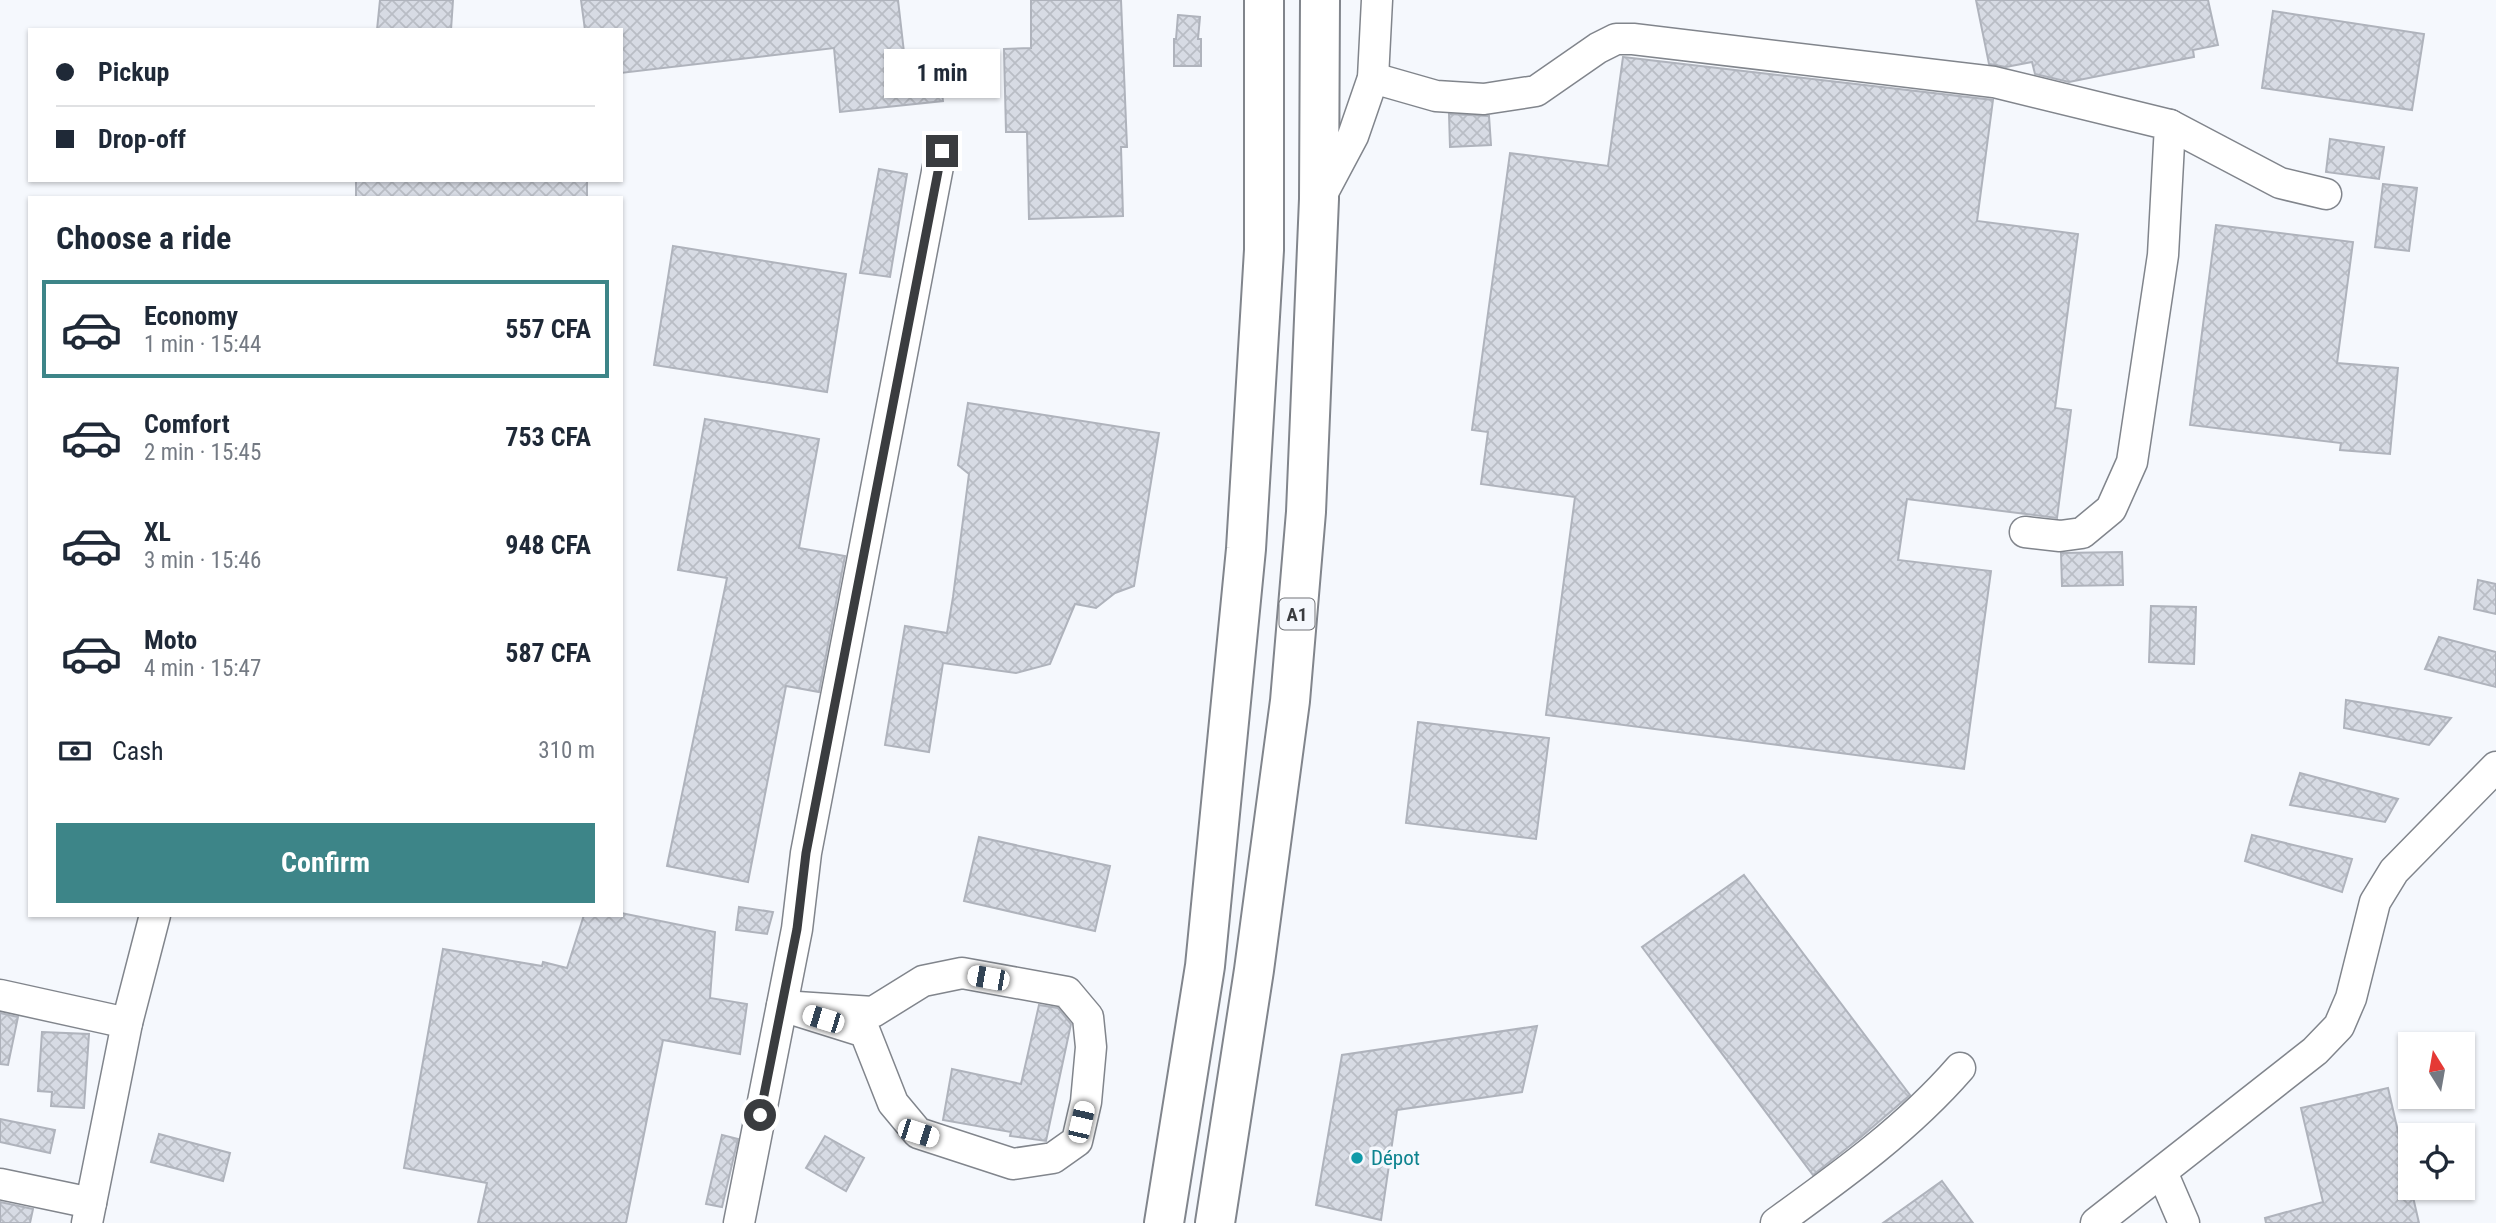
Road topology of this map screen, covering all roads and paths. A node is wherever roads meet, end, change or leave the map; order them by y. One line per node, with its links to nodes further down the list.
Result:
1 (1264, 0): 20 (highway)
2 (1320, 0): 8 (highway, A1)
3 (1377, 0): 4 (street)
4 (1373, 78): 5 (street); 8 (street)
5 (2170, 125): 7 (street); 9 (street)
6 (942, 151): 13 (street)
7 (2326, 194)
8 (1320, 199): 21 (highway, A1)
9 (2025, 533)
10 (2496, 767): 16 (street)
11 (154, 917): 14 (street)
12 (0, 995): 14 (street)
13 (782, 1006): 13 (street); 19 (street)
14 (127, 1023): 18 (street)
15 (1960, 1068): 22 (street)
16 (2162, 1172): 23 (street); 24 (street)
17 (0, 1184): 18 (street)
18 (89, 1213)
19 (739, 1223)
20 (1164, 1223)
21 (1214, 1223)
22 (1776, 1223)
23 (2096, 1223)
24 (2184, 1223)

